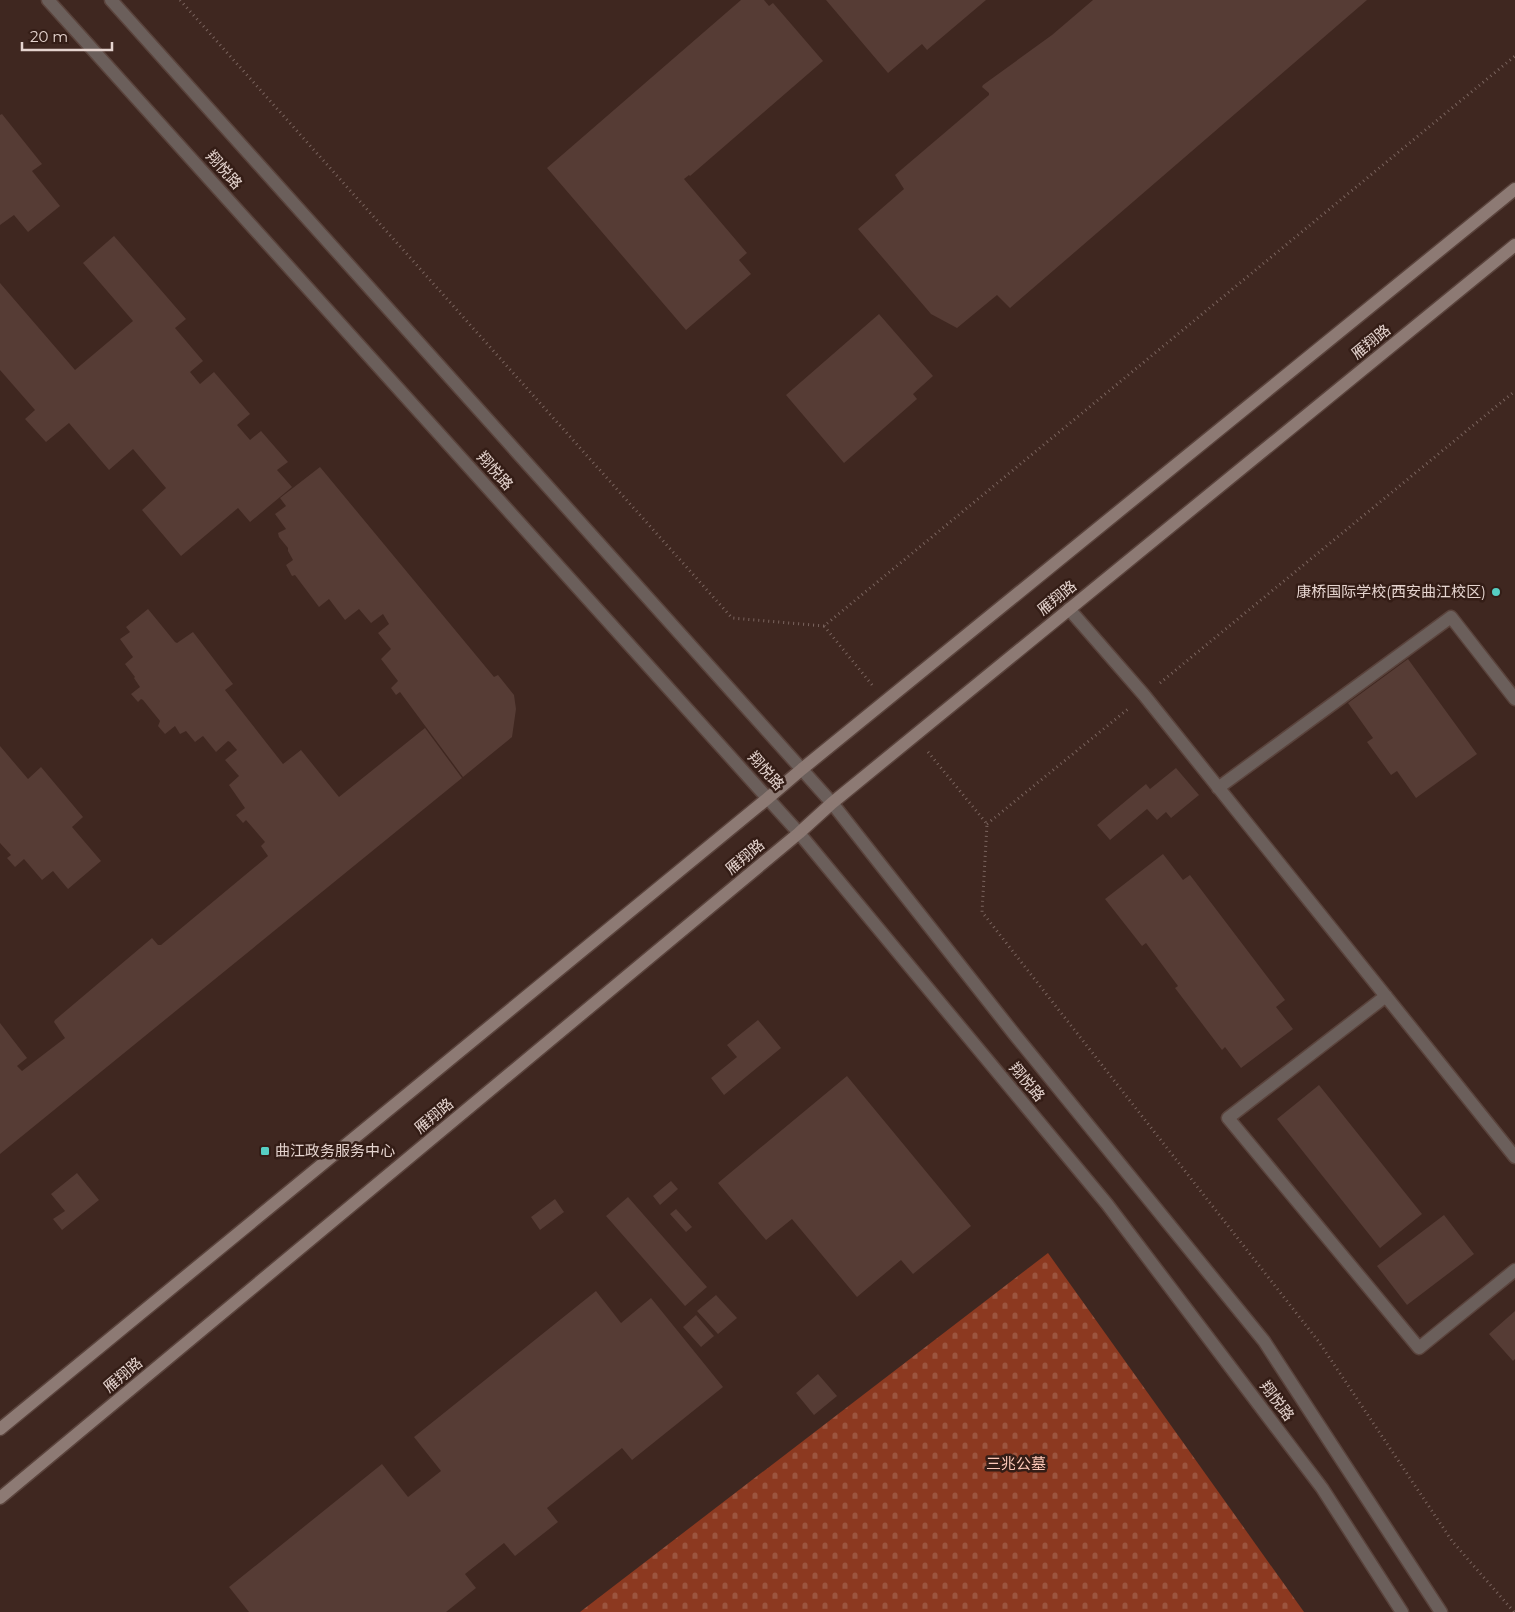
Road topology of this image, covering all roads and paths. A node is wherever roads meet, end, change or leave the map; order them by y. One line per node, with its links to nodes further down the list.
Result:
1 (48, 0): 13 (street, 翔悦路)
2 (111, 0): 11 (street, 翔悦路)
3 (180, 0): 4 (path)
4 (1515, 56)
5 (1515, 189): 11 (main road, 雁翔路)
6 (1515, 245): 8 (main road, 雁翔路)
7 (1515, 391): 9 (path)
8 (1070, 609): 9 (street); 14 (main road, 雁翔路)
9 (1144, 695): 12 (street); 23 (path)
10 (1515, 699): 12 (street)
11 (802, 769): 13 (main road, 雁翔路); 14 (street, 翔悦路)
12 (1218, 788): 16 (street)
13 (768, 798): 15 (street, 翔悦路); 19 (main road, 雁翔路)
14 (832, 802): 15 (main road, 雁翔路); 22 (street, 翔悦路)
15 (799, 833): 20 (main road, 雁翔路); 21 (street, 翔悦路)
16 (1386, 996): 17 (street); 18 (street)
17 (1515, 1157)
18 (1515, 1270)
19 (0, 1429)
20 (0, 1498)
21 (1402, 1612)
22 (1442, 1612)
23 (1514, 1612)

